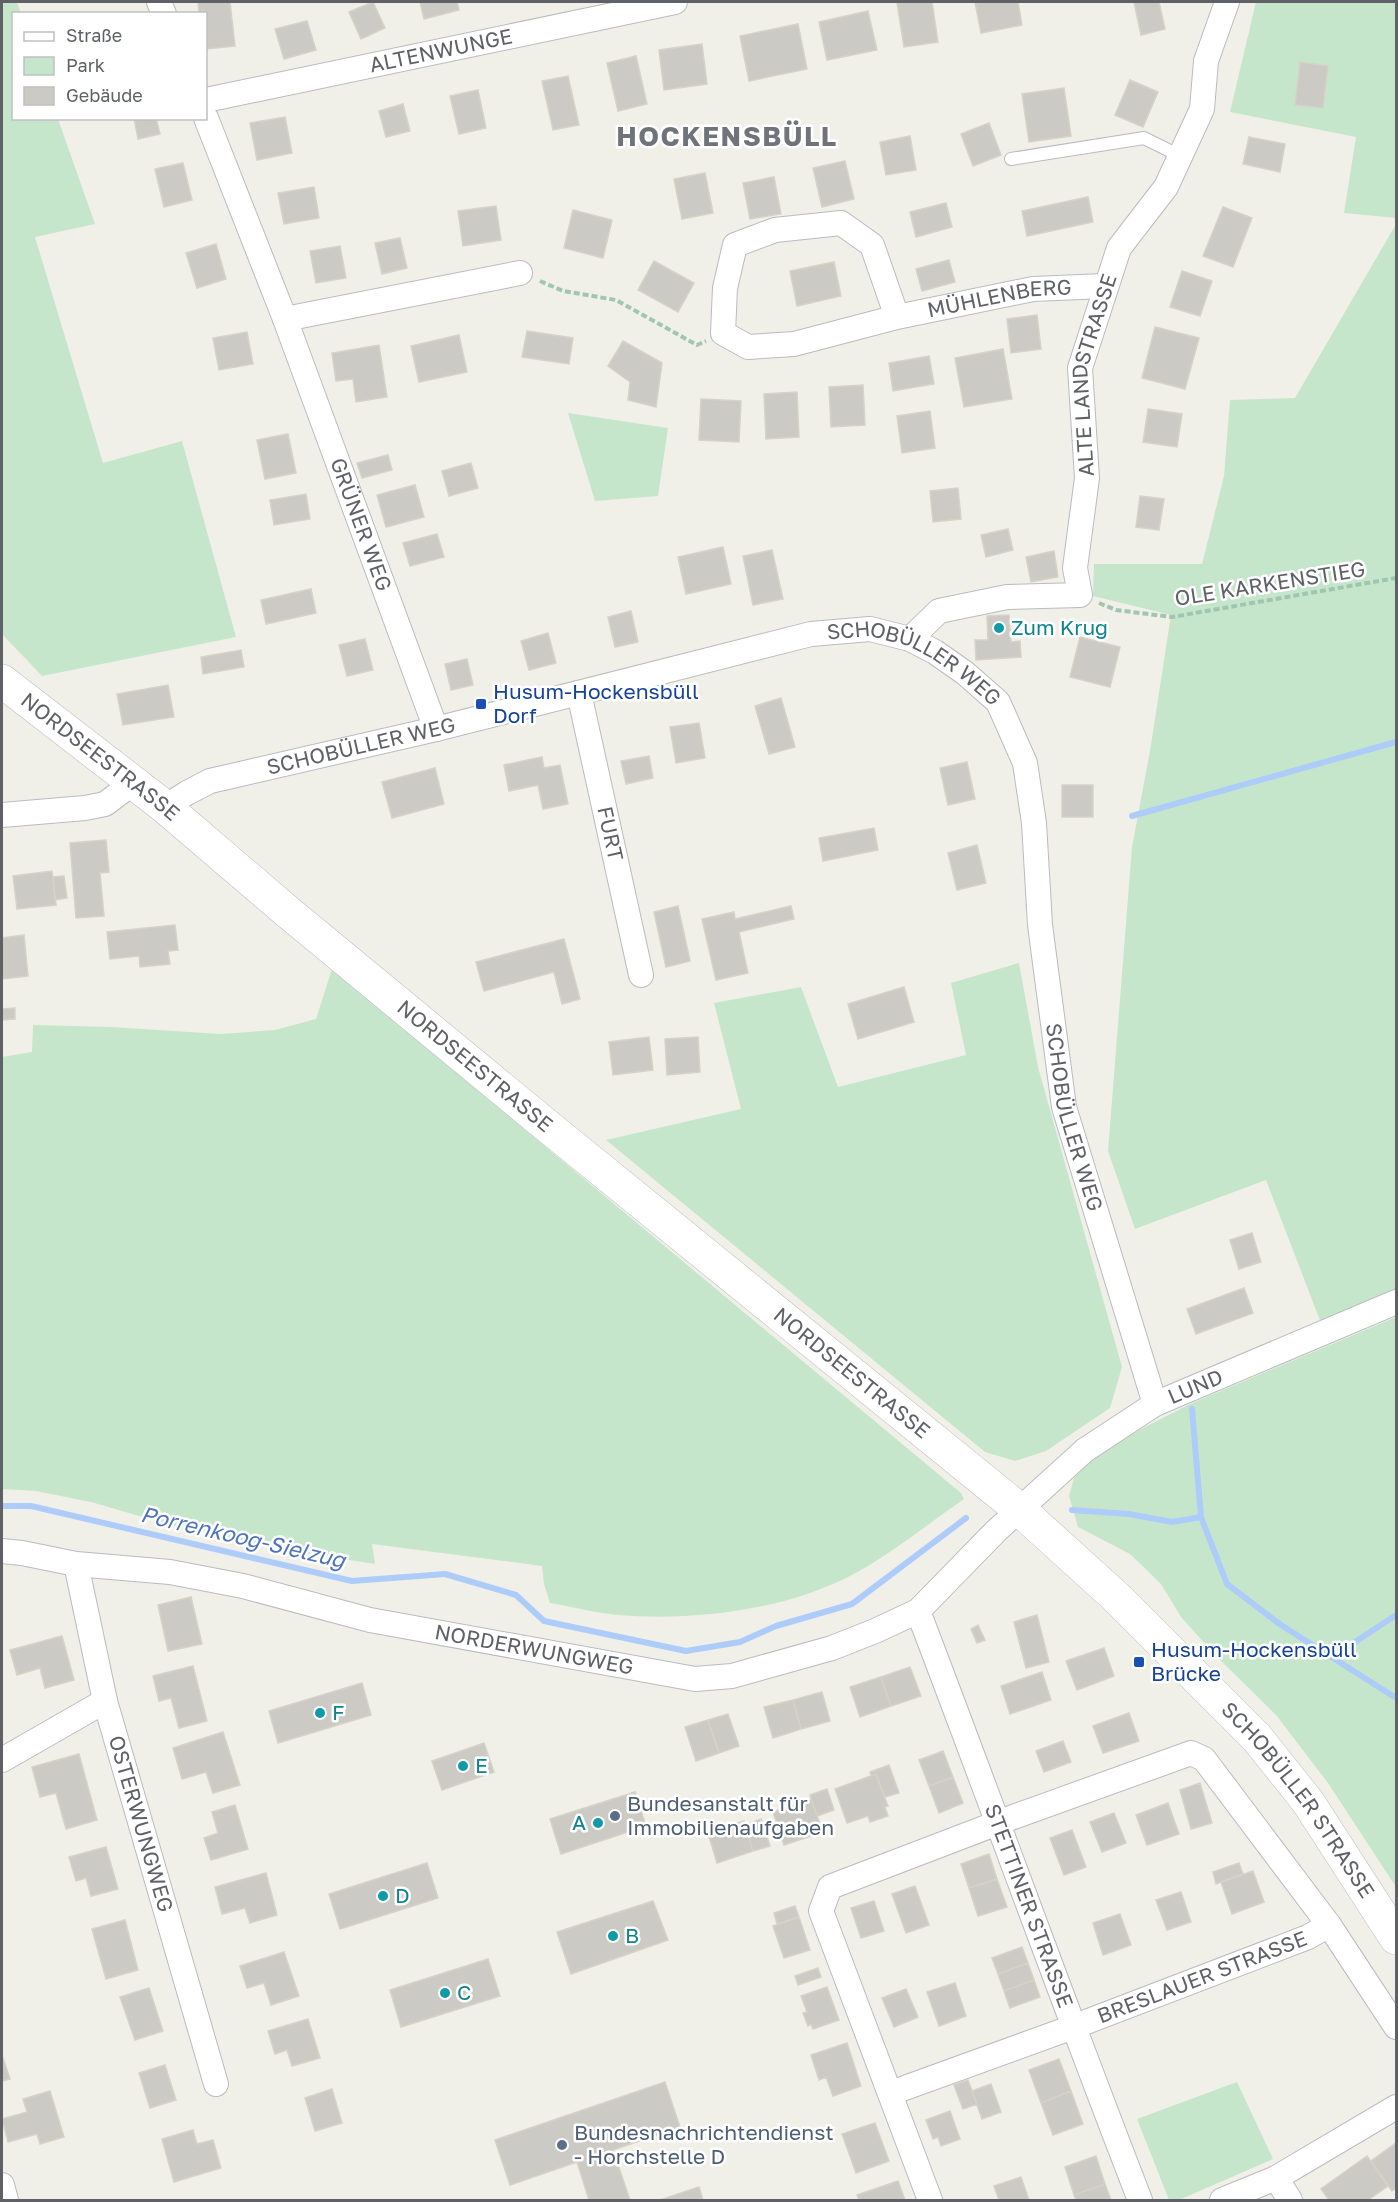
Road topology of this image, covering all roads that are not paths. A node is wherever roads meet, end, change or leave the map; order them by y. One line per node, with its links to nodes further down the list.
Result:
1 (675, 2): 3 (street, ALTENWUNGE)
2 (1227, 2): 5 (street, ALTE LANDSTRASSE)
3 (207, 100)
4 (207, 120): 10 (street, GRÜNER WEG)
5 (1180, 156): 6 (lane); 8 (street, ALTE LANDSTRASSE)
6 (1011, 159)
7 (519, 273): 10 (street)
8 (1105, 286): 9 (street, MÜHLENBERG); 11 (street, ALTE LANDSTRASSE)
9 (897, 317): 9 (street, MÜHLENBERG)
10 (285, 319): 14 (street, GRÜNER WEG)
11 (910, 639): 13 (street, SCHOBÜLLER WEG); 20 (street, SCHOBÜLLER WEG)
12 (2, 681): 15 (main road, NORDSEESTRASSE)
13 (579, 693): 14 (street, SCHOBÜLLER WEG); 18 (street, FURT)
14 (436, 729): 16 (street, SCHOBÜLLER WEG)
15 (133, 783): 16 (main road, NORDSEESTRASSE); 17 (street)
16 (165, 807): 21 (main road, NORDSEESTRASSE)
17 (2, 815)
18 (641, 975)
19 (1396, 1302): 20 (street, LUND)
20 (1155, 1404): 22 (street, LUND)
21 (949, 1454): 22 (main road, SCHOBÜLLER STRASSE)
22 (1020, 1510): 25 (street, NORDERWUNGWEG); 30 (main road, SCHOBÜLLER STRASSE)
23 (2, 1551): 24 (street, NORDERWUNGWEG)
24 (76, 1564): 25 (street, NORDERWUNGWEG); 26 (street, OSTERWUNGWEG)
25 (918, 1611): 28 (street, STETTINER STRASSE)
26 (105, 1701): 27 (street); 33 (street, OSTERWUNGWEG)
27 (2, 1760)
28 (999, 1823): 29 (street, BRESLAUER STRASSE); 31 (street, STETTINER STRASSE); 34 (street, BRESLAUER STRASSE)
29 (1329, 1926): 31 (street, BRESLAUER STRASSE); 32 (street, BRESLAUER STRASSE)
30 (1396, 1938)
31 (1073, 2027): 34 (street, BRESLAUER STRASSE); 40 (street, STETTINER STRASSE)
32 (1396, 2027)
33 (216, 2084)
34 (891, 2093): 39 (street, BRESLAUER STRASSE)
35 (1396, 2107): 36 (street)
36 (1276, 2178): 41 (street); 42 (street)
37 (2, 2185): 38 (street)
38 (6, 2200)
39 (930, 2200)
40 (1140, 2200)
41 (1222, 2200)
42 (1290, 2200)

